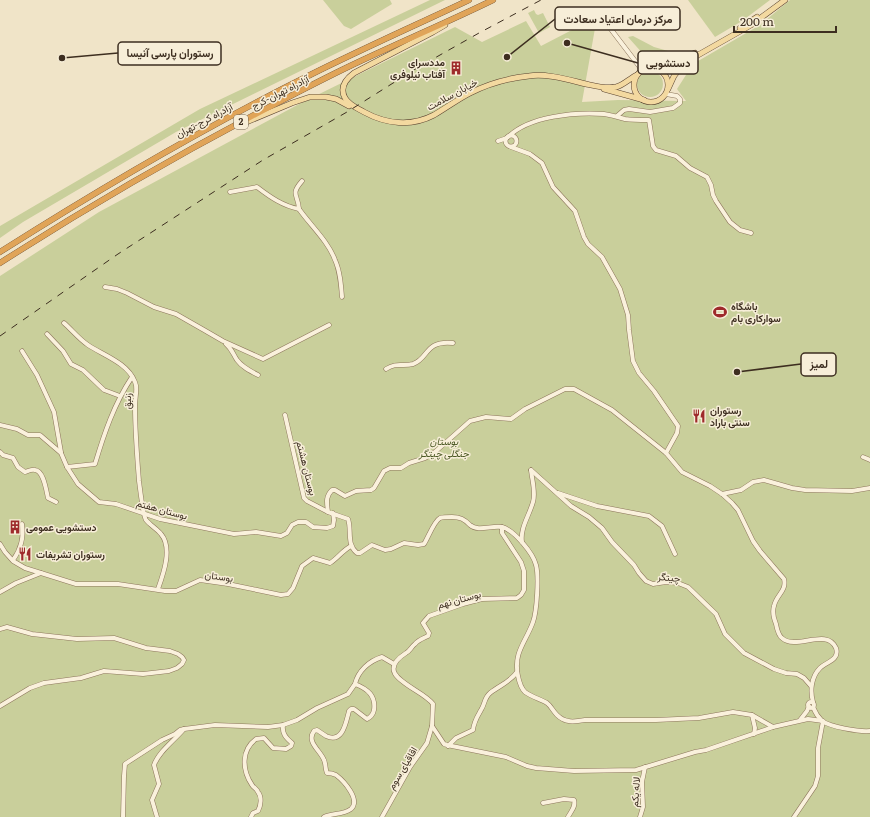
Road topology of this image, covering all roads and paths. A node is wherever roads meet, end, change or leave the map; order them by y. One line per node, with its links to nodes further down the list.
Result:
1 (469, 0): 25 (highway, آزادراه کرج-تهران / 2)
2 (493, 0): 6 (highway, آزادراه تهران-کرج / 2)
3 (780, 0): 7 (main road)
4 (785, 0): 10 (main road)
5 (597, 11): 8 (street)
6 (450, 21): 12 (main road, خیابان سلامت); 15 (highway, آزادراه تهران-کرج / 2)
7 (651, 68): 8 (main road); 10 (main road)
8 (642, 70): 9 (main road)
9 (637, 75): 11 (main road); 12 (main road, خیابان سلامت)
10 (667, 91): 11 (main road); 13 (street)
11 (644, 100): 12 (main road, خیابان سلامت)
12 (458, 101): 15 (main road, خیابان سلامت)
13 (617, 116): 14 (street); 24 (street)
14 (520, 127): 16 (street); 17 (street)
15 (223, 131): 26 (highway, آزادراه تهران-کرج / 2)
16 (507, 137): 17 (street); 18 (street); 18 (street)
17 (517, 141): 19 (street); 20 (street)
18 (507, 144): 19 (street)
19 (511, 147): 20 (street)
20 (522, 150): 43 (street)
21 (302, 181): 23 (street)
22 (230, 192): 23 (street)
23 (299, 209): 28 (street)
24 (751, 233)
25 (0, 252)
26 (0, 263)
27 (105, 288): 32 (street)
28 (342, 297)
29 (64, 322): 37 (street)
30 (329, 325): 32 (street)
31 (47, 334): 38 (street)
32 (223, 341): 36 (street)
33 (453, 343): 35 (street)
34 (22, 351): 42 (street)
35 (386, 369)
36 (258, 375)
37 (132, 376): 38 (street); 52 (street, زنبق)
38 (120, 396): 46 (street)
39 (285, 415): 51 (street, بوستان هشتم)
40 (0, 425): 42 (street, بوستان هفتم)
41 (0, 452): 50 (street)
42 (61, 453): 46 (street, بوستان هفتم)
43 (666, 453): 49 (street); 51 (street)
44 (863, 457): 45 (street)
45 (870, 460)
46 (67, 467): 52 (street, بوستان هفتم)
47 (870, 488): 49 (street)
48 (556, 492): 55 (street, چیتگر); 58 (street); 67 (street, چیتگر)
49 (722, 494): 67 (street)
50 (56, 502)
51 (331, 513): 52 (street, بوستان هفتم); 57 (street, بوستان هشتم)
52 (144, 514): 61 (street)
53 (22, 524): 59 (street)
54 (502, 527): 55 (street); 57 (street); 64 (street, بوستان نهم)
55 (522, 542): 65 (street)
56 (0, 544): 59 (street, بوستان)
57 (351, 546): 61 (street, بوستان)
58 (675, 554)
59 (12, 560): 60 (street, بوستان)
60 (41, 573): 61 (street, بوستان); 62 (street)
61 (158, 589)
62 (0, 592)
63 (0, 629): 68 (street)
64 (394, 664): 66 (street); 74 (street)
65 (517, 672): 70 (street); 79 (street)
66 (355, 684): 73 (street); 85 (street)
67 (811, 686): 69 (street)
68 (0, 706)
69 (811, 707): 71 (street); 72 (street)
70 (752, 715): 75 (street); 78 (street)
71 (800, 720): 72 (street); 75 (street)
72 (823, 721): 77 (street); 89 (street)
73 (283, 725): 76 (street); 84 (street)
74 (432, 726): 79 (street); 86 (street, اقاقیای سوم)
75 (773, 727): 78 (street)
76 (184, 729): 82 (street); 83 (street)
77 (870, 731)
78 (754, 734): 80 (street)
79 (448, 746): 80 (street)
80 (645, 768): 88 (street, لاله یکم)
81 (543, 803): 87 (street)
82 (123, 817)
83 (157, 817)
84 (251, 817)
85 (324, 817)
86 (382, 817)
87 (568, 817)
88 (640, 817)
89 (794, 817)

